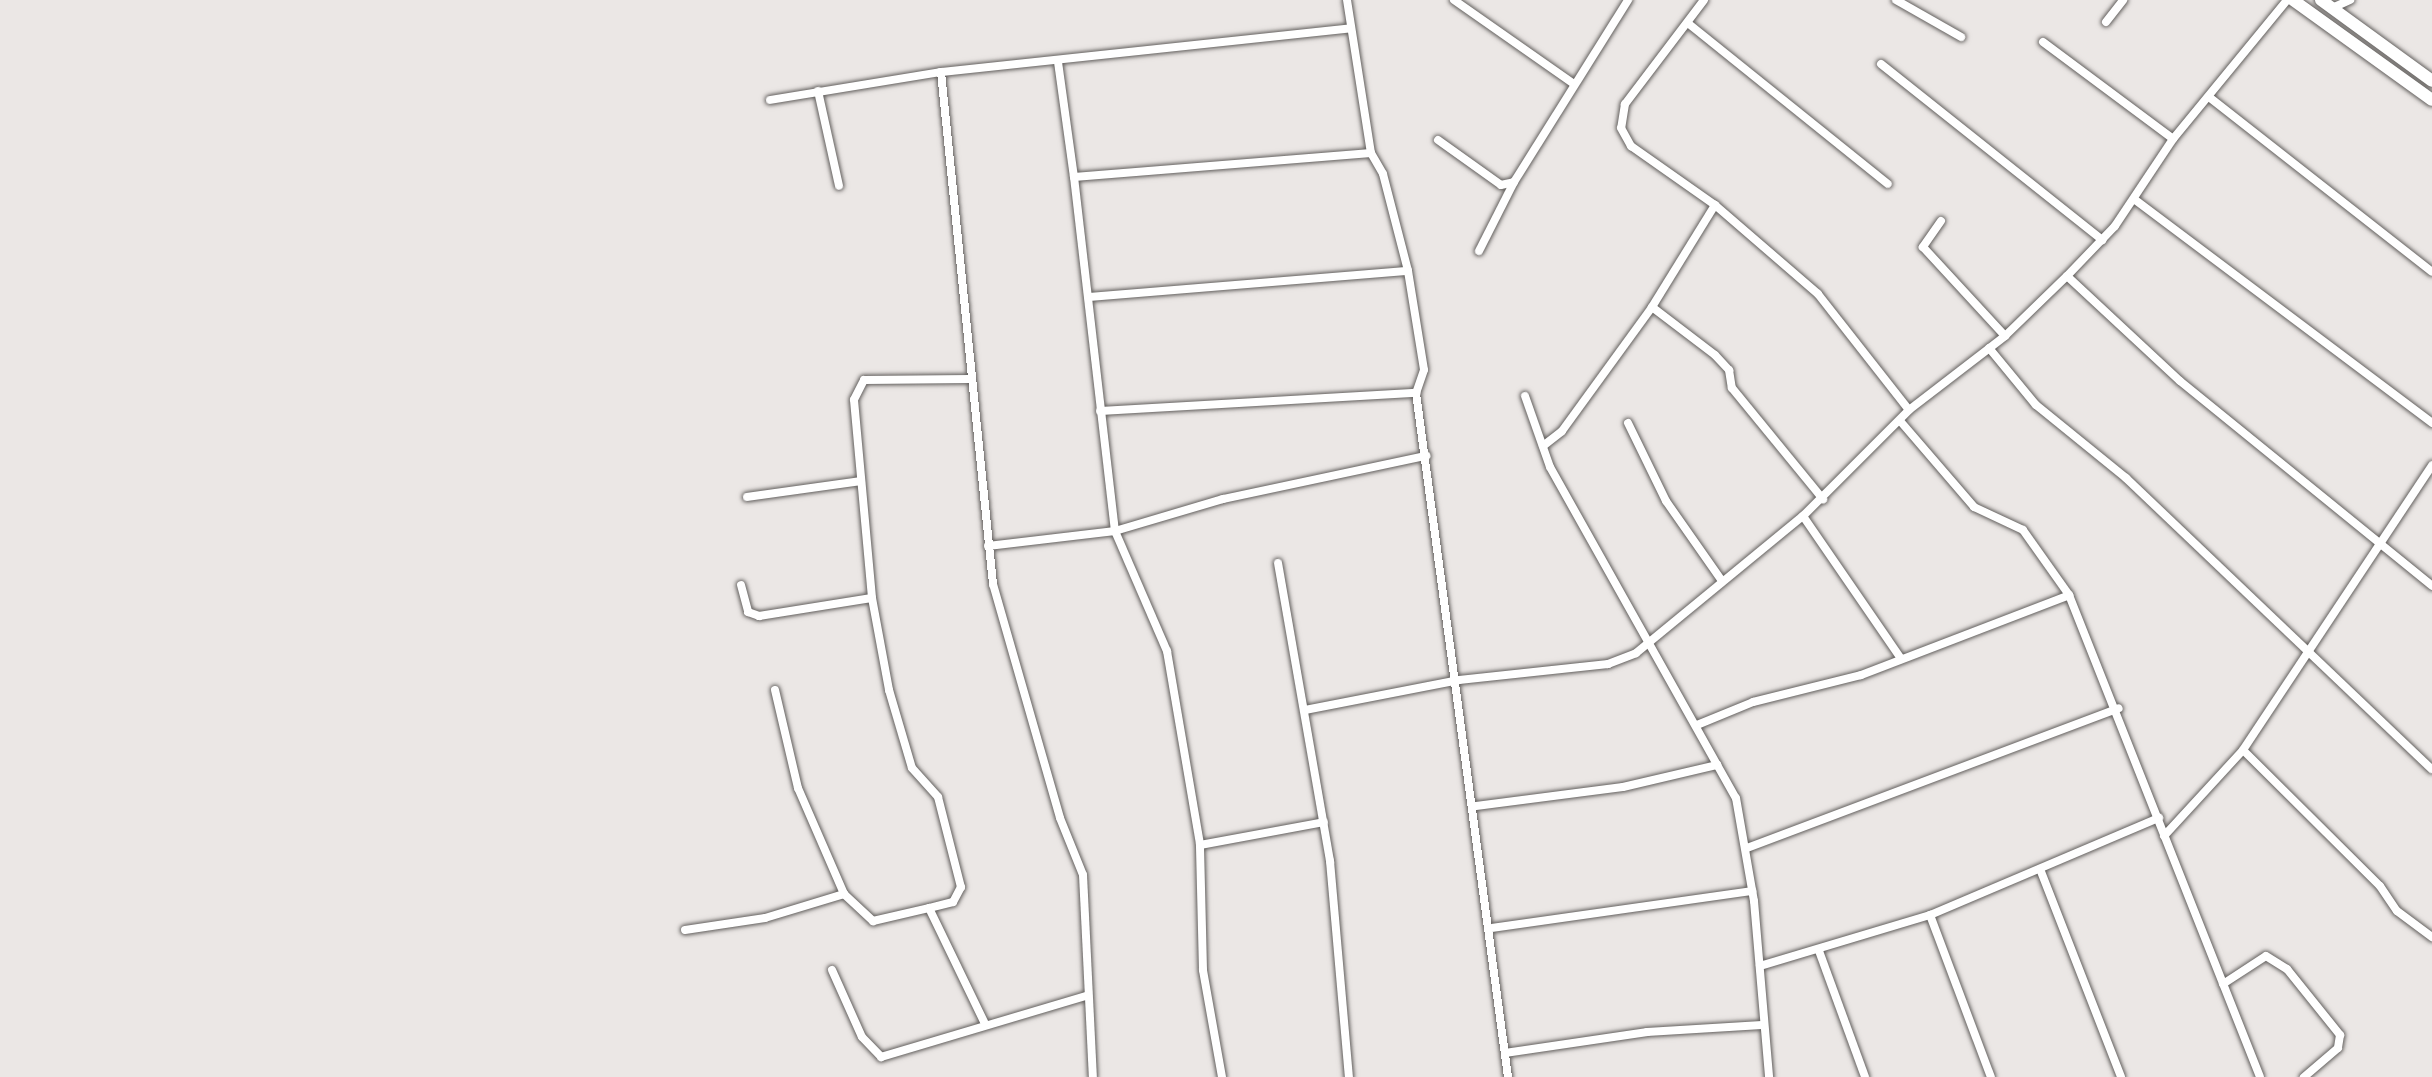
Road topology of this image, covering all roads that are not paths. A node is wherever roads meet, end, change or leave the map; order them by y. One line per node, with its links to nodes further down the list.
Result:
1 (1347, 0): 12 (street)
2 (1454, 0): 19 (street)
3 (1628, 0): 19 (street)
4 (1704, 0): 11 (street)
5 (1896, 0): 13 (street)
6 (2123, 0): 10 (street)
7 (2290, 0): 21 (street); 23 (street)
8 (2350, 0): 9 (street)
9 (2326, 4): 18 (street)
10 (2106, 22)
11 (1689, 24): 29 (street); 32 (street)
12 (1350, 28): 15 (street); 26 (street)
13 (1961, 37)
14 (2043, 42): 24 (street)
15 (1058, 62): 17 (street); 27 (street)
16 (1881, 64): 34 (street)
17 (941, 72): 20 (street); 43 (street)
18 (2432, 81)
19 (1574, 84): 28 (street)
20 (818, 91): 22 (street); 30 (street)
21 (2209, 97): 24 (street); 37 (street)
22 (770, 100)
23 (2432, 100)
24 (2173, 139): 31 (street)
25 (1438, 140): 28 (street)
26 (1371, 153): 27 (street); 36 (street)
27 (1074, 177): 39 (street)
28 (1514, 182): 35 (street)
29 (1888, 184)
30 (839, 186)
31 (2134, 199): 34 (street); 50 (street)
32 (1715, 205): 40 (street); 46 (street)
33 (1941, 221): 41 (street)
34 (2102, 240): 38 (street)
35 (1479, 251)
36 (1408, 271): 39 (street); 44 (street)
37 (2432, 272)
38 (2067, 276): 41 (street); 60 (street)
39 (1090, 297): 47 (street)
40 (1652, 307): 51 (street); 56 (street)
41 (2005, 336): 42 (street)
42 (1989, 348): 46 (street); 68 (street)
43 (970, 379): 54 (street); 59 (street)
44 (1416, 393): 47 (street); 52 (street)
45 (1525, 396): 51 (street)
46 (1909, 410): 48 (street)
47 (1100, 411): 58 (street)
48 (1901, 422): 56 (street); 65 (street)
49 (1628, 423): 62 (street)
50 (2432, 423)
51 (1543, 446): 67 (street)
52 (1426, 456): 58 (street); 70 (street)
53 (2432, 465): 60 (street)
54 (861, 481): 55 (street); 66 (street)
55 (747, 497)
56 (1823, 499): 57 (street)
57 (1803, 516): 62 (street); 69 (street)
58 (1115, 531): 59 (street); 82 (street)
59 (988, 546): 96 (street)
60 (2379, 546): 64 (street); 68 (street)
61 (1278, 563): 73 (street)
62 (1722, 581): 67 (street)
63 (741, 585): 66 (street)
64 (2432, 586)
65 (2069, 595): 69 (street); 72 (street)
66 (872, 598): 87 (street)
67 (1649, 642): 70 (street); 74 (street)
68 (2310, 653): 75 (street); 77 (street)
69 (1900, 657): 74 (street)
70 (1459, 680): 73 (street); 78 (street)
71 (775, 690): 86 (street)
72 (2119, 708): 79 (street); 83 (street)
73 (1305, 710): 80 (street)
74 (1697, 725): 76 (street)
75 (2243, 750): 81 (street); 91 (street)
76 (1717, 765): 78 (street); 83 (street)
77 (2432, 769)
78 (1476, 806): 89 (street)
79 (2159, 818): 81 (street); 84 (street)
80 (1324, 822): 82 (street); 102 (street)
81 (2164, 836): 95 (street)
82 (1200, 845): 101 (street)
83 (1747, 848): 85 (street)
84 (2040, 869): 88 (street); 107 (street)
85 (1752, 891): 89 (street); 93 (street)
86 (844, 894): 87 (street); 90 (street)
87 (929, 908): 97 (street)
88 (1930, 915): 92 (street); 106 (street)
89 (1492, 928): 99 (street)
90 (685, 930)
91 (2432, 937)
92 (1819, 951): 93 (street); 105 (street)
93 (1760, 966): 98 (street)
94 (832, 970): 97 (street)
95 (2223, 984): 108 (street); 109 (street)
96 (1086, 996): 97 (street); 100 (street)
97 (984, 1022)
98 (1762, 1025): 99 (street); 104 (street)
99 (1505, 1053): 103 (street)
100 (1093, 1077)
101 (1222, 1077)
102 (1349, 1077)
103 (1508, 1077)
104 (1769, 1077)
105 (1865, 1077)
106 (1991, 1077)
107 (2121, 1077)
108 (2260, 1077)
109 (2304, 1077)

